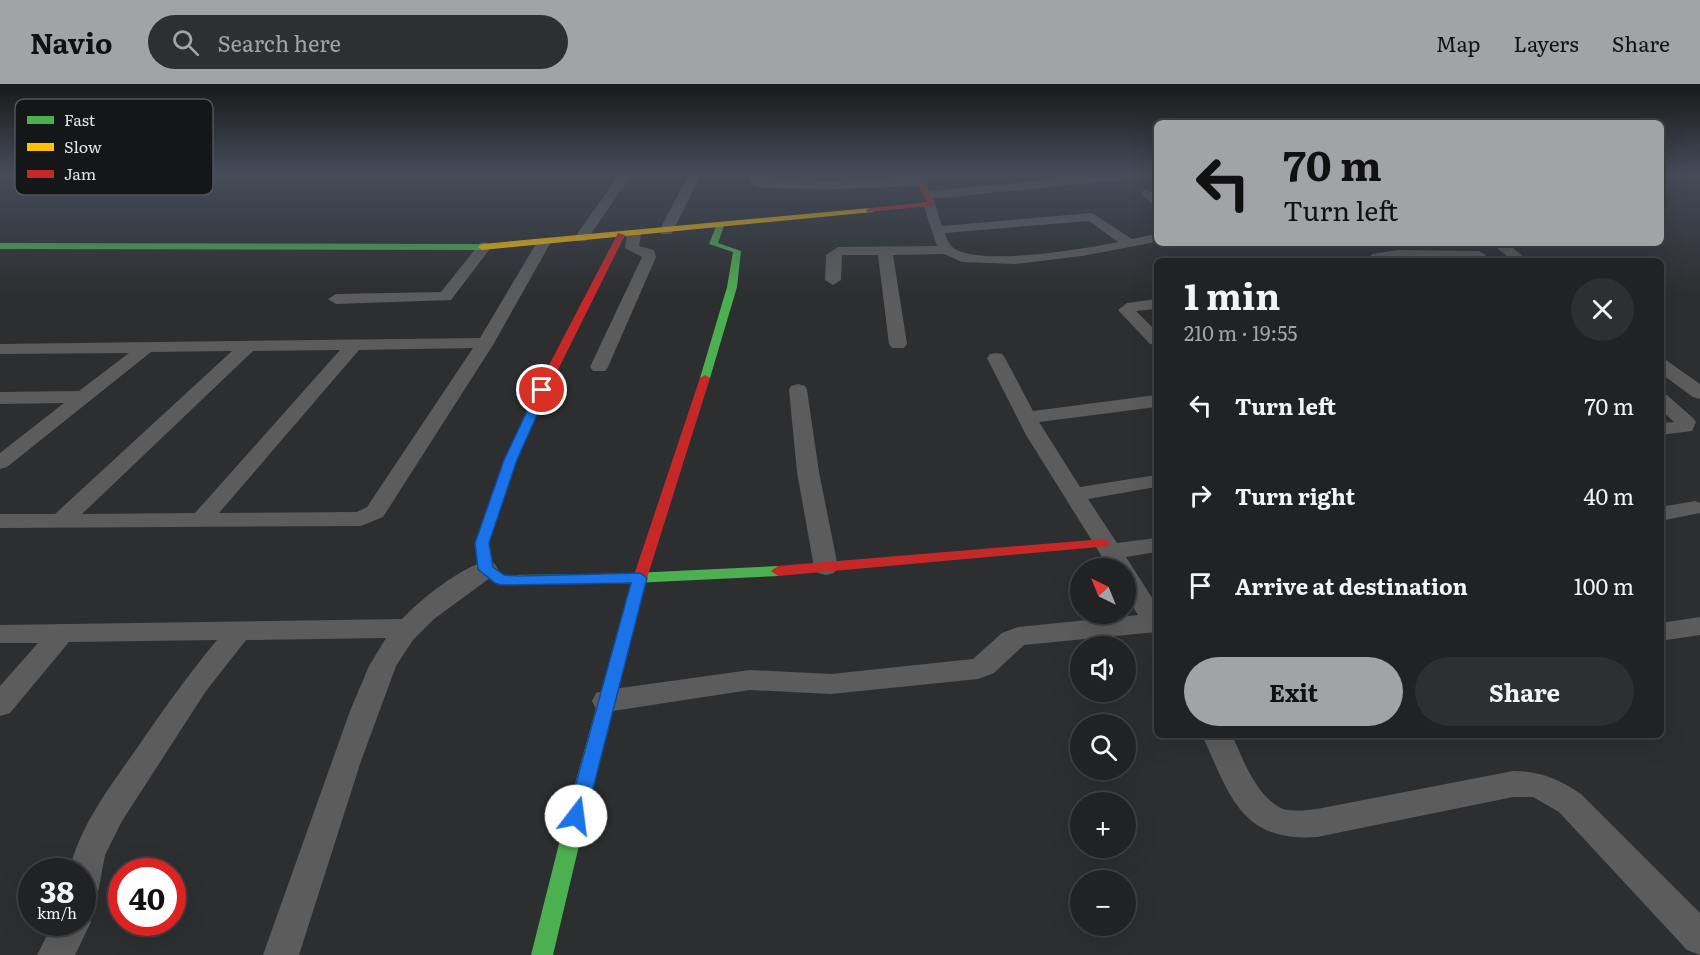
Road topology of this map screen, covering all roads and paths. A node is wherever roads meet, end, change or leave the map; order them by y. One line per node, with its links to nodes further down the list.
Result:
1 (597, 215): 9 (street)
2 (674, 215): 7 (street)
3 (811, 215): 5 (street)
4 (933, 215): 6 (street)
5 (713, 227): 7 (street); 56 (street)
6 (938, 230): 12 (street); 17 (street)
7 (666, 231): 8 (street)
8 (627, 234): 9 (street); 33 (street); 55 (street)
9 (581, 238): 11 (street)
10 (1154, 238): 12 (street)
11 (544, 242): 14 (street); 26 (street)
12 (1130, 244): 17 (street)
13 (0, 246): 14 (street)
14 (485, 246): 23 (street)
15 (1468, 246): 20 (street)
16 (1502, 246): 21 (street)
17 (947, 250): 18 (street)
18 (885, 252): 22 (street); 27 (street)
19 (1379, 258): 20 (street)
20 (1483, 258)
21 (1518, 258)
22 (833, 280)
23 (336, 299)
24 (1154, 304): 25 (street)
25 (1154, 338)
26 (485, 343): 28 (street); 49 (street)
27 (898, 344)
28 (354, 345): 30 (street); 49 (street)
29 (148, 346): 30 (street); 31 (street); 37 (street)
30 (248, 346): 50 (street)
31 (0, 349)
32 (996, 358): 41 (street)
33 (599, 367)
34 (1664, 367): 36 (street)
35 (798, 390): 54 (street)
36 (1700, 393)
37 (84, 397): 38 (street); 43 (street)
38 (0, 398)
39 (1154, 401): 41 (street)
40 (1664, 403): 42 (street)
41 (1028, 418): 46 (street)
42 (1664, 429)
43 (9, 449): 44 (street)
44 (0, 463)
45 (1154, 481): 46 (street)
46 (1074, 495): 53 (street)
47 (1695, 508): 48 (street)
48 (1664, 513)
49 (202, 519): 50 (street)
50 (62, 520): 51 (street)
51 (0, 521)
52 (1154, 545): 53 (street)
53 (1111, 555): 54 (street)
54 (825, 567): 56 (street)
55 (486, 569): 56 (street); 61 (street)
56 (640, 578): 66 (street)
57 (1136, 592): 58 (street)
58 (1154, 620)
59 (1154, 623): 66 (street)
60 (1700, 626): 62 (street)
61 (410, 628): 63 (street); 73 (street)
62 (1664, 631)
63 (238, 632): 64 (street); 69 (street)
64 (62, 633): 65 (street); 67 (street)
65 (0, 634)
66 (606, 701): 74 (street)
67 (0, 705)
68 (1218, 738): 71 (street)
69 (88, 858)
70 (66, 936): 72 (street)
71 (1700, 938)
72 (55, 955)
73 (280, 955)
74 (542, 955)

